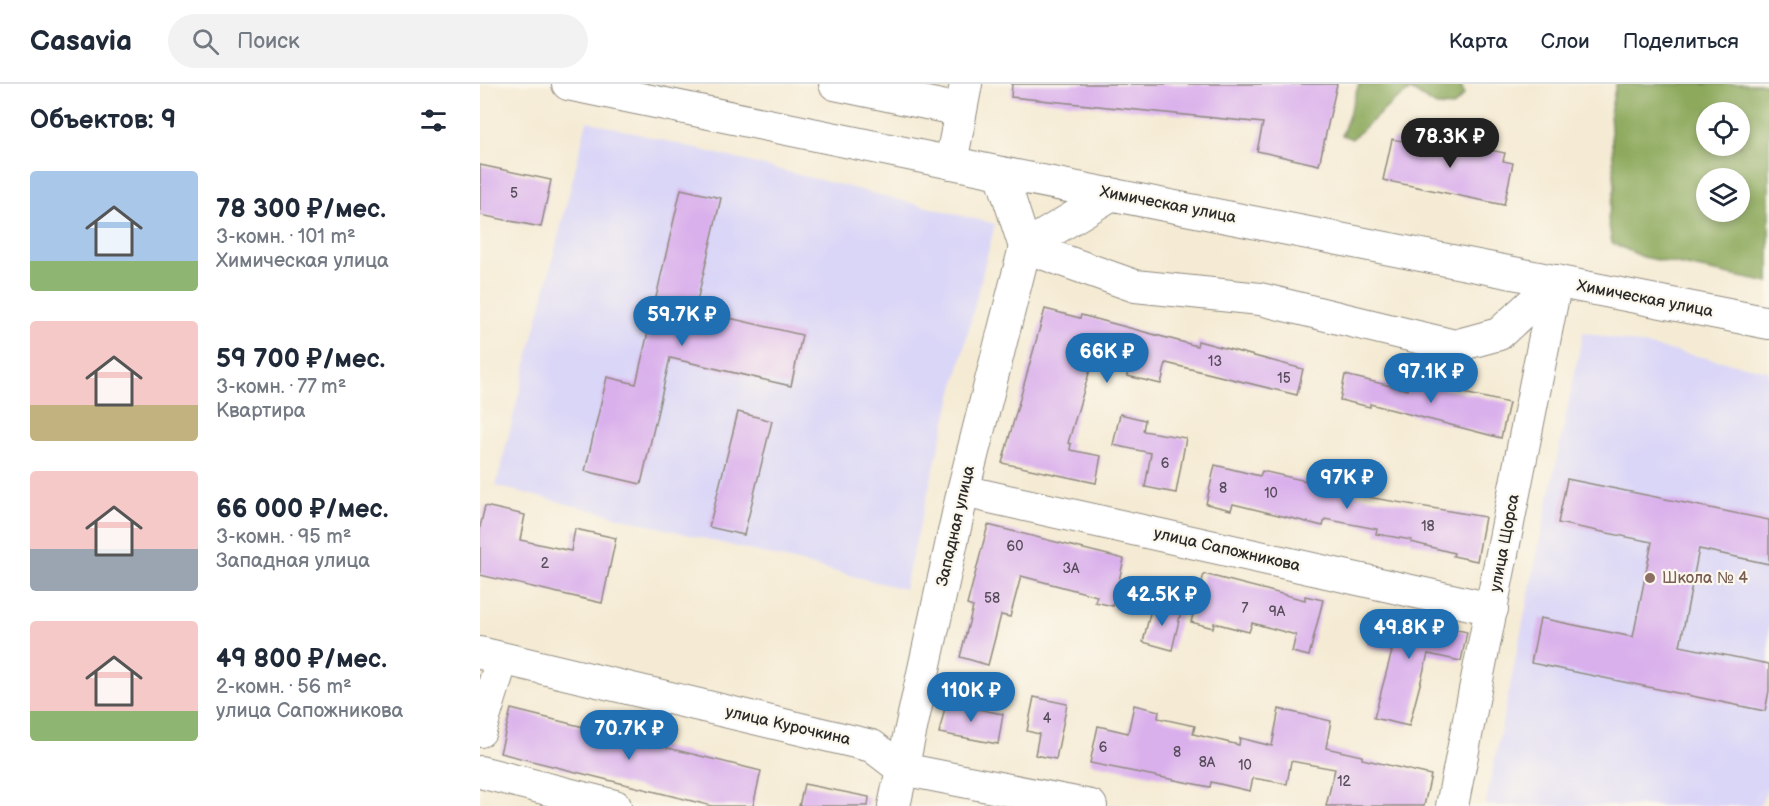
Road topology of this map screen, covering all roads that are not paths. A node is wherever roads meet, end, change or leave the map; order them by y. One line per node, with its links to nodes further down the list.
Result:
1 (568, 84): 3 (street, Химическая улица)
2 (835, 84): 4 (street)
3 (651, 92): 5 (street, Химическая улица)
4 (963, 97): 5 (street)
5 (951, 163): 6 (street, Химическая улица)
6 (1001, 173): 7 (street, Химическая улица); 8 (street)
7 (1112, 195): 8 (street); 9 (street, Химическая улица)
8 (1025, 247): 9 (street); 11 (street, Западная улица)
9 (1556, 281): 10 (street, Химическая улица); 12 (street, улица Щорса)
10 (1769, 323)
11 (963, 491): 12 (street, улица Сапожникова); 15 (street, Западная улица)
12 (1492, 609): 20 (street, улица Щорса)
13 (491, 656): 14 (street); 15 (street, улица Курочкина)
14 (480, 731)
15 (902, 769): 18 (street, Западная улица); 19 (street, улица Курочкина)
16 (480, 772): 17 (street)
17 (615, 806)
18 (894, 806)
19 (1091, 806)
20 (1452, 806)

